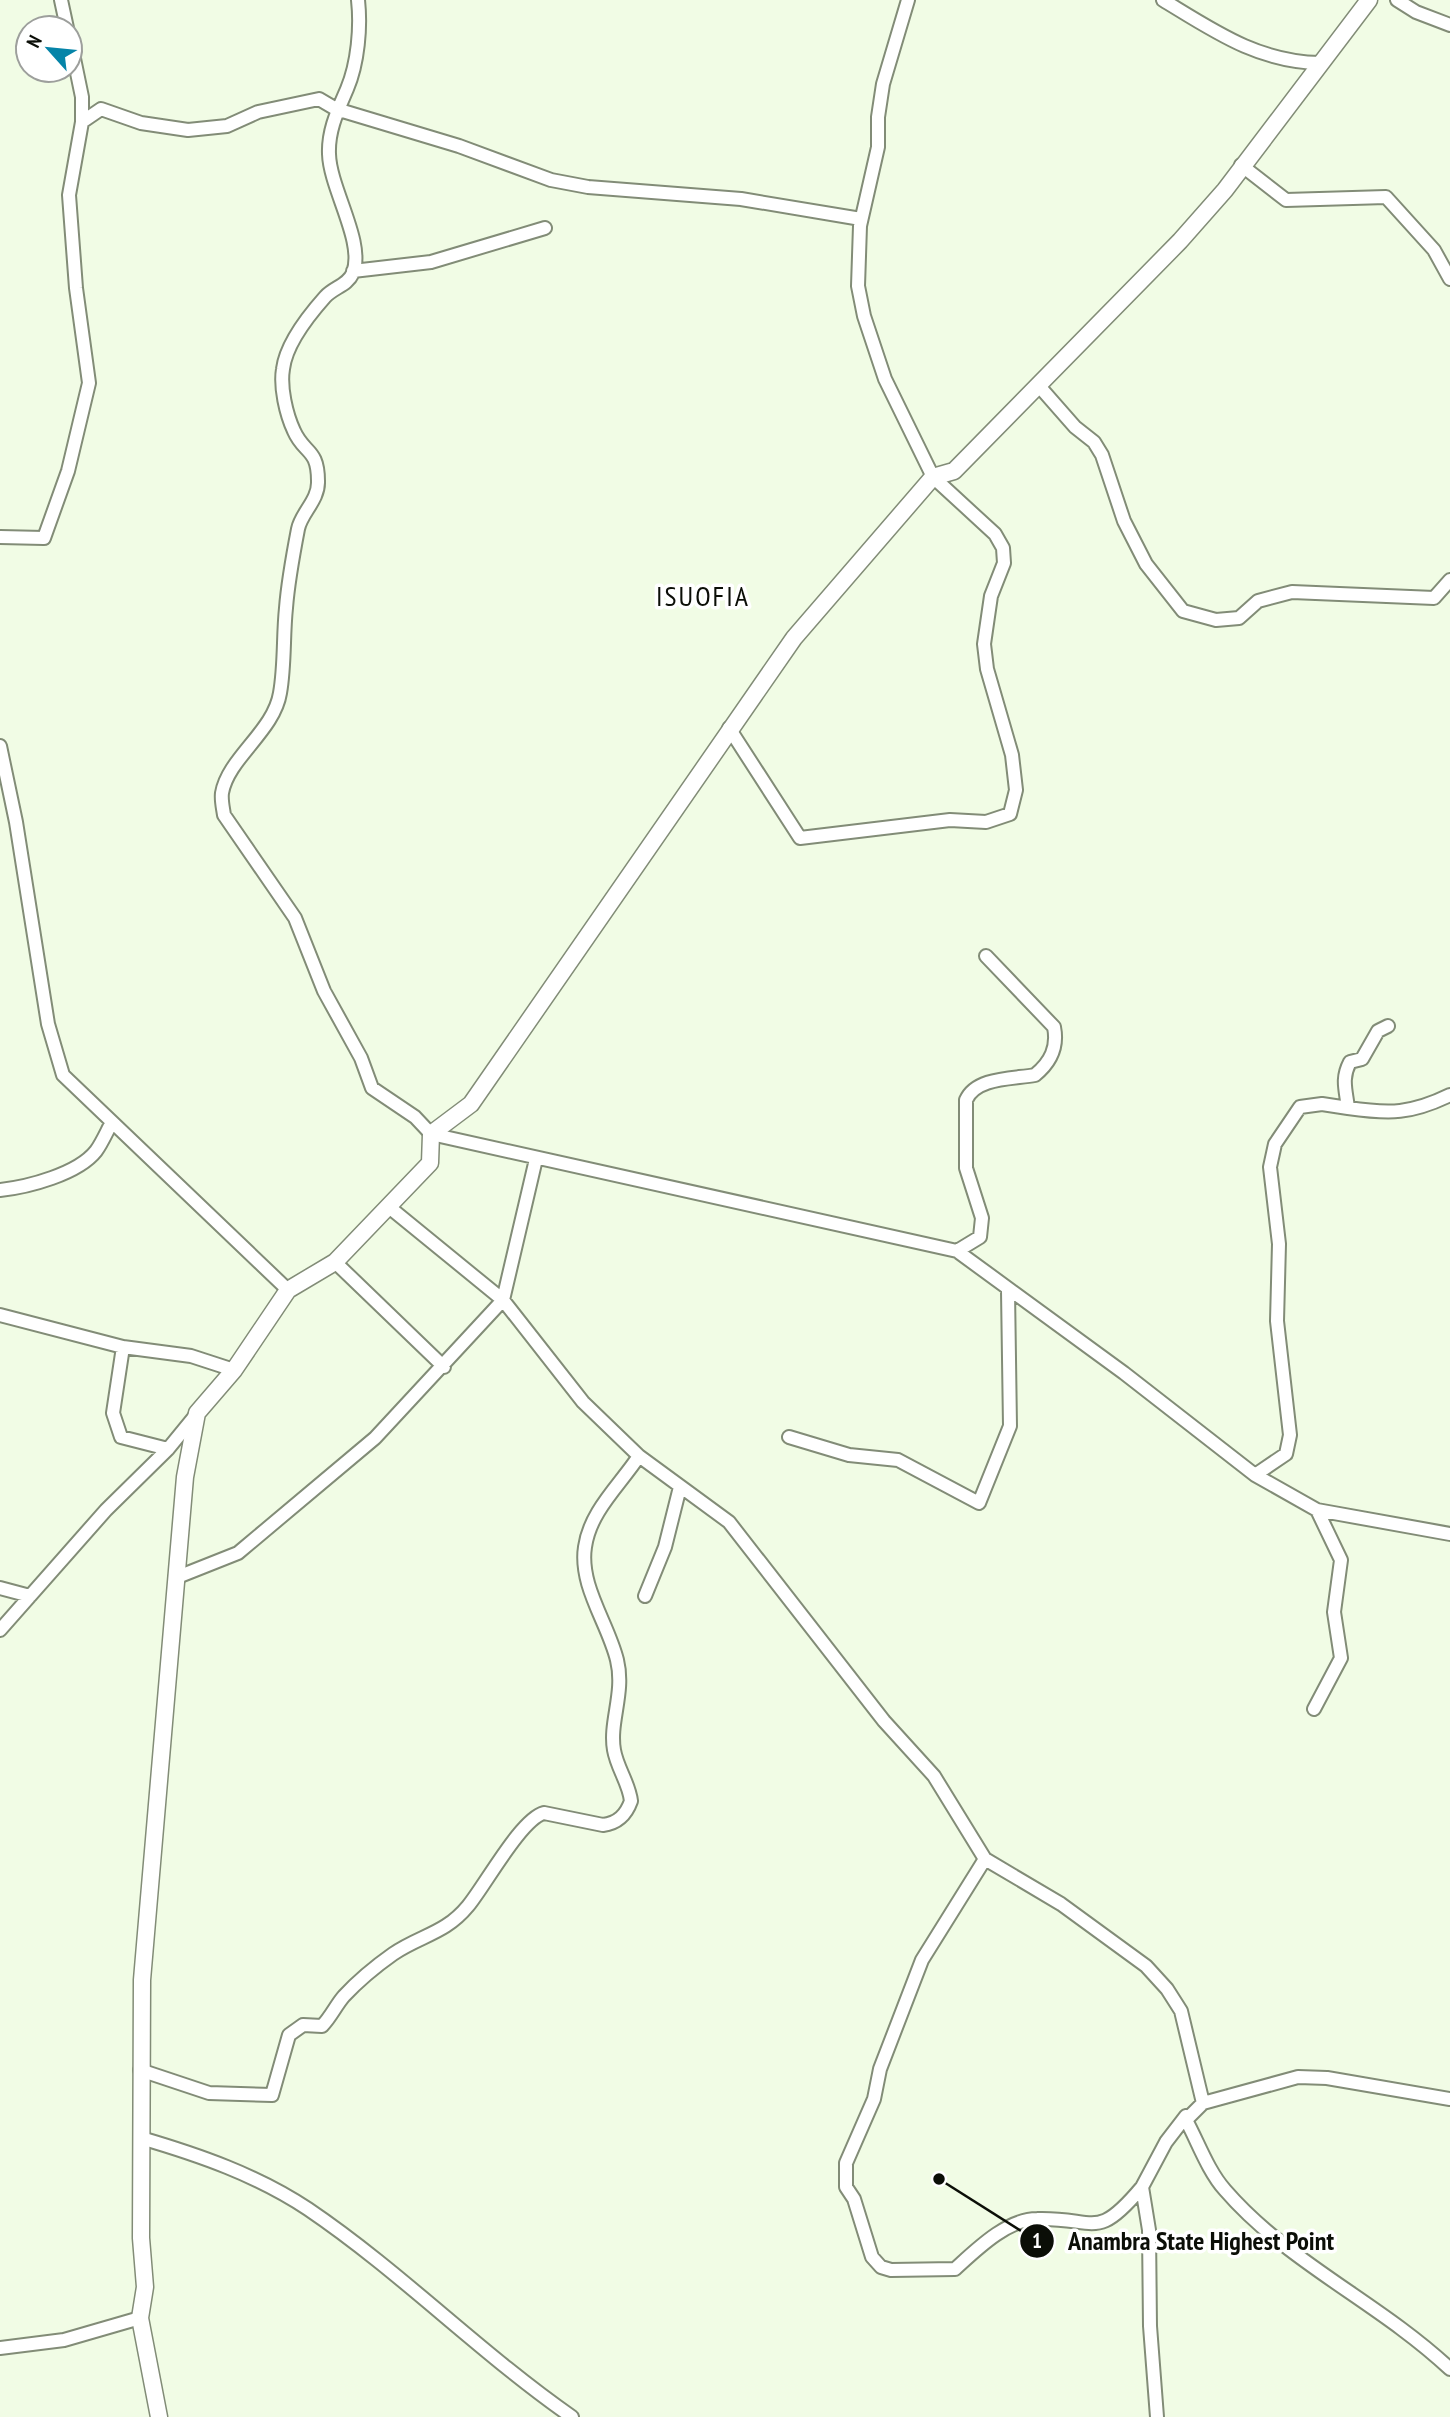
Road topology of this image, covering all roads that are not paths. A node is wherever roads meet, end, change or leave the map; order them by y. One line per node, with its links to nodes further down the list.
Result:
1 (358, 0): 9 (street)
2 (908, 0): 12 (street)
3 (1163, 0): 7 (street)
4 (1369, 0): 7 (main road)
5 (1397, 0): 6 (street)
6 (1450, 25)
7 (1320, 63): 11 (main road)
8 (79, 84): 10 (street)
9 (336, 110): 10 (street); 12 (street); 14 (street)
10 (82, 122): 18 (street)
11 (1241, 165): 15 (street); 16 (main road)
12 (861, 219): 17 (street)
13 (545, 228): 14 (street)
14 (353, 271): 27 (street)
15 (1450, 279)
16 (1039, 386): 17 (main road); 19 (street)
17 (933, 477): 20 (main road); 20 (street)
18 (0, 537)
19 (1450, 580)
20 (729, 728): 27 (main road)
21 (0, 746): 26 (street)
22 (986, 956): 31 (street)
23 (1388, 1026): 25 (street)
24 (1450, 1095): 25 (street)
25 (1348, 1108): 44 (street)
26 (112, 1122): 29 (street); 33 (street)
27 (431, 1134): 28 (street); 30 (main road)
28 (536, 1159): 31 (street); 35 (street)
29 (0, 1190)
30 (389, 1207): 32 (main road); 35 (street)
31 (957, 1251): 34 (street)
32 (335, 1262): 33 (main road); 38 (street)
33 (288, 1290): 39 (main road)
34 (1008, 1291): 41 (street); 44 (street)
35 (503, 1300): 38 (street); 43 (street)
36 (0, 1315): 37 (street)
37 (124, 1347): 39 (street); 42 (street)
38 (444, 1367): 48 (street)
39 (234, 1370): 40 (main road)
40 (197, 1413): 42 (street); 48 (main road)
41 (789, 1437)
42 (168, 1449): 50 (street)
43 (639, 1456): 45 (street); 55 (street)
44 (1255, 1475): 46 (street)
45 (680, 1487): 51 (street); 54 (street)
46 (1317, 1510): 47 (street); 53 (street)
47 (1450, 1534)
48 (175, 1578): 55 (main road)
49 (0, 1588): 50 (street)
50 (30, 1596): 52 (street)
51 (645, 1596)
52 (0, 1630)
53 (1314, 1709)
54 (985, 1859): 57 (street); 60 (street)
55 (140, 2070): 59 (main road)
56 (1450, 2099): 57 (street)
57 (1203, 2103): 58 (street)
58 (1186, 2120): 60 (street); 63 (street)
59 (141, 2138): 61 (main road); 65 (street)
60 (1142, 2188): 66 (street)
61 (141, 2318): 62 (street); 64 (main road)
62 (0, 2348)
63 (1450, 2369)
64 (159, 2417)
65 (572, 2417)
66 (1157, 2417)

